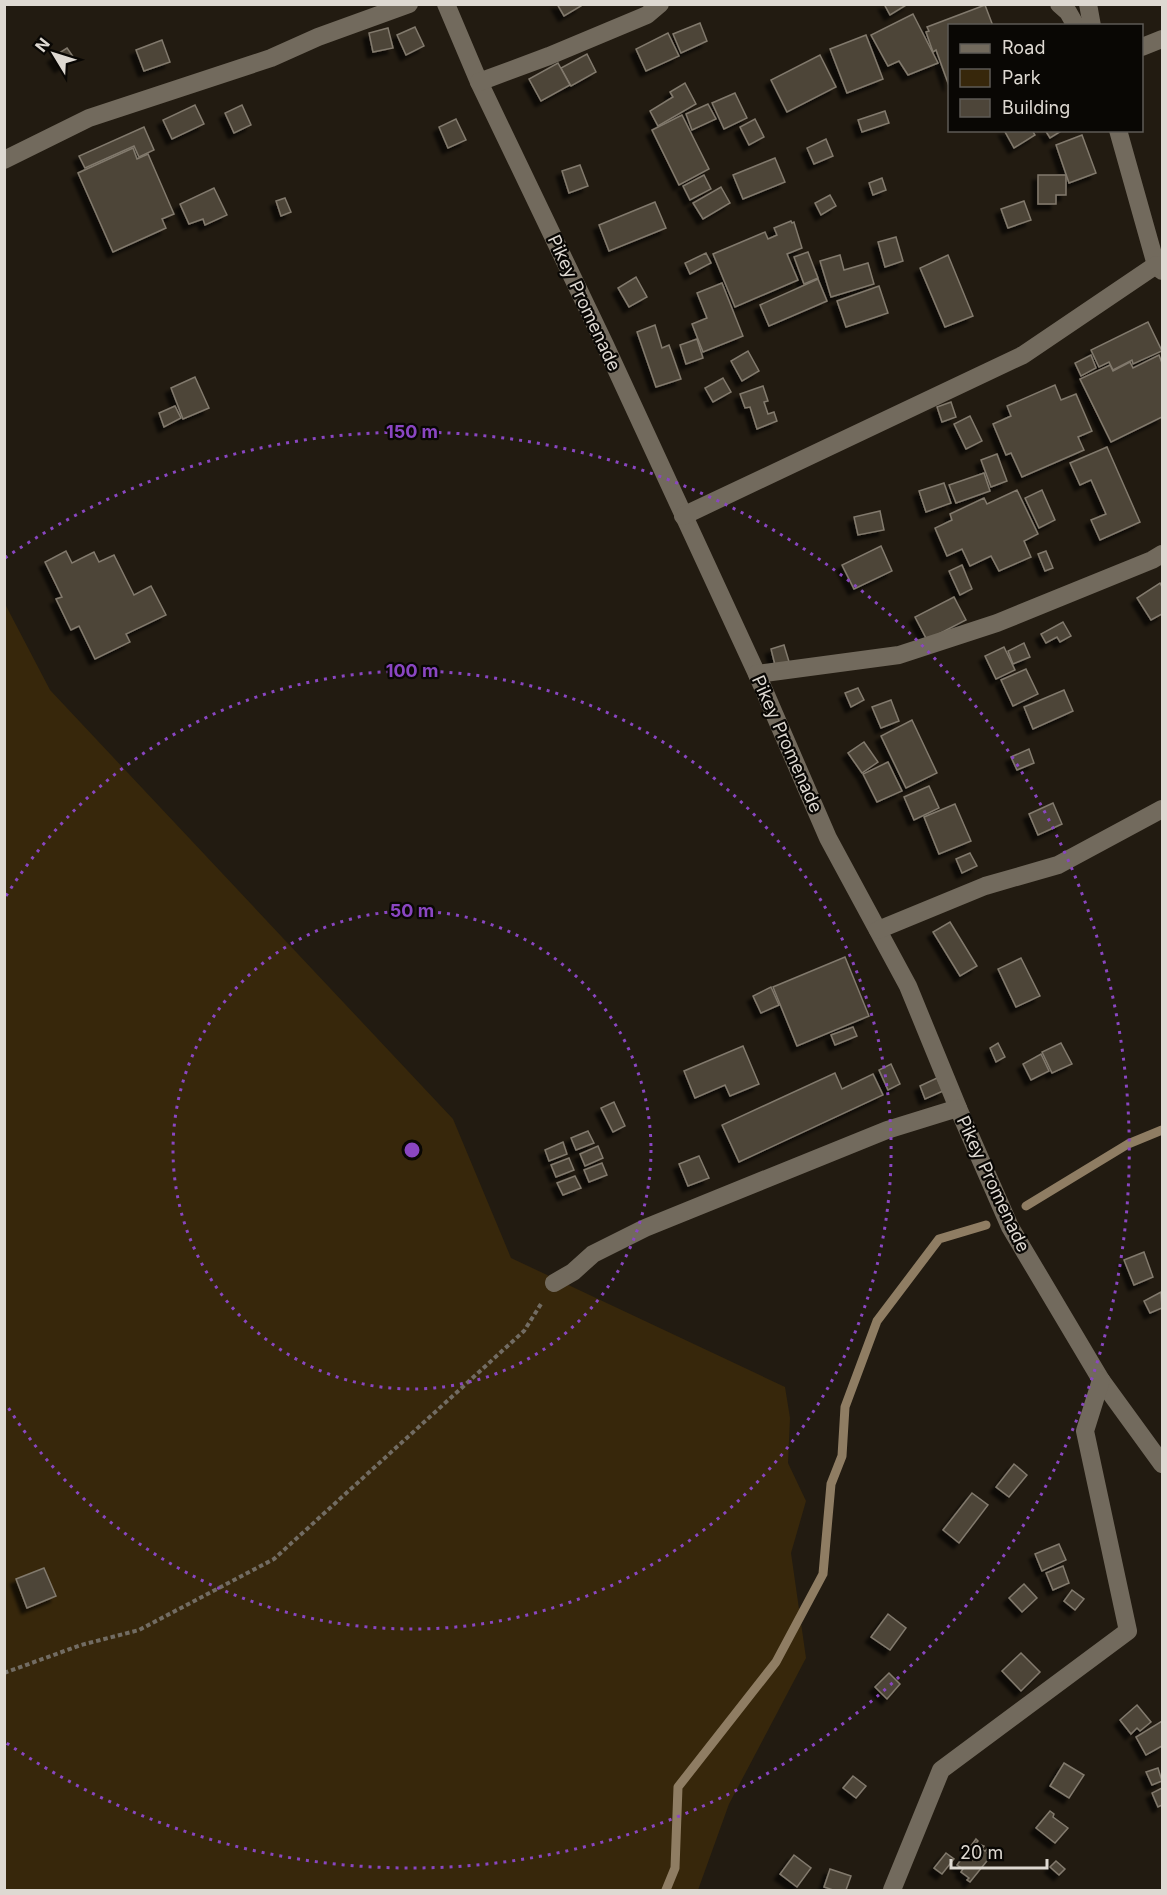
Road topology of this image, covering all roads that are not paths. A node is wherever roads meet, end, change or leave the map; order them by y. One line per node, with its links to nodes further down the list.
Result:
1 (409, 4): 12 (street)
2 (446, 4): 10 (street, Pikey Promenade)
3 (660, 4): 10 (street)
4 (1059, 4): 6 (street)
5 (1088, 4): 7 (street)
6 (1075, 24)
7 (1092, 24)
8 (1162, 39): 9 (street)
9 (1143, 47)
10 (479, 82): 14 (street, Pikey Promenade)
11 (1119, 132): 13 (street)
12 (4, 159)
13 (1159, 268): 14 (street)
14 (683, 516): 16 (street, Pikey Promenade)
15 (1162, 554): 16 (street)
16 (757, 674): 18 (street, Pikey Promenade)
17 (1162, 809): 18 (street)
18 (878, 930): 19 (street, Pikey Promenade)
19 (957, 1108): 20 (street); 21 (street, Pikey Promenade)
20 (554, 1283)
21 (1101, 1380): 22 (street, Pikey Promenade); 23 (street)
22 (1162, 1464)
23 (892, 1890)

